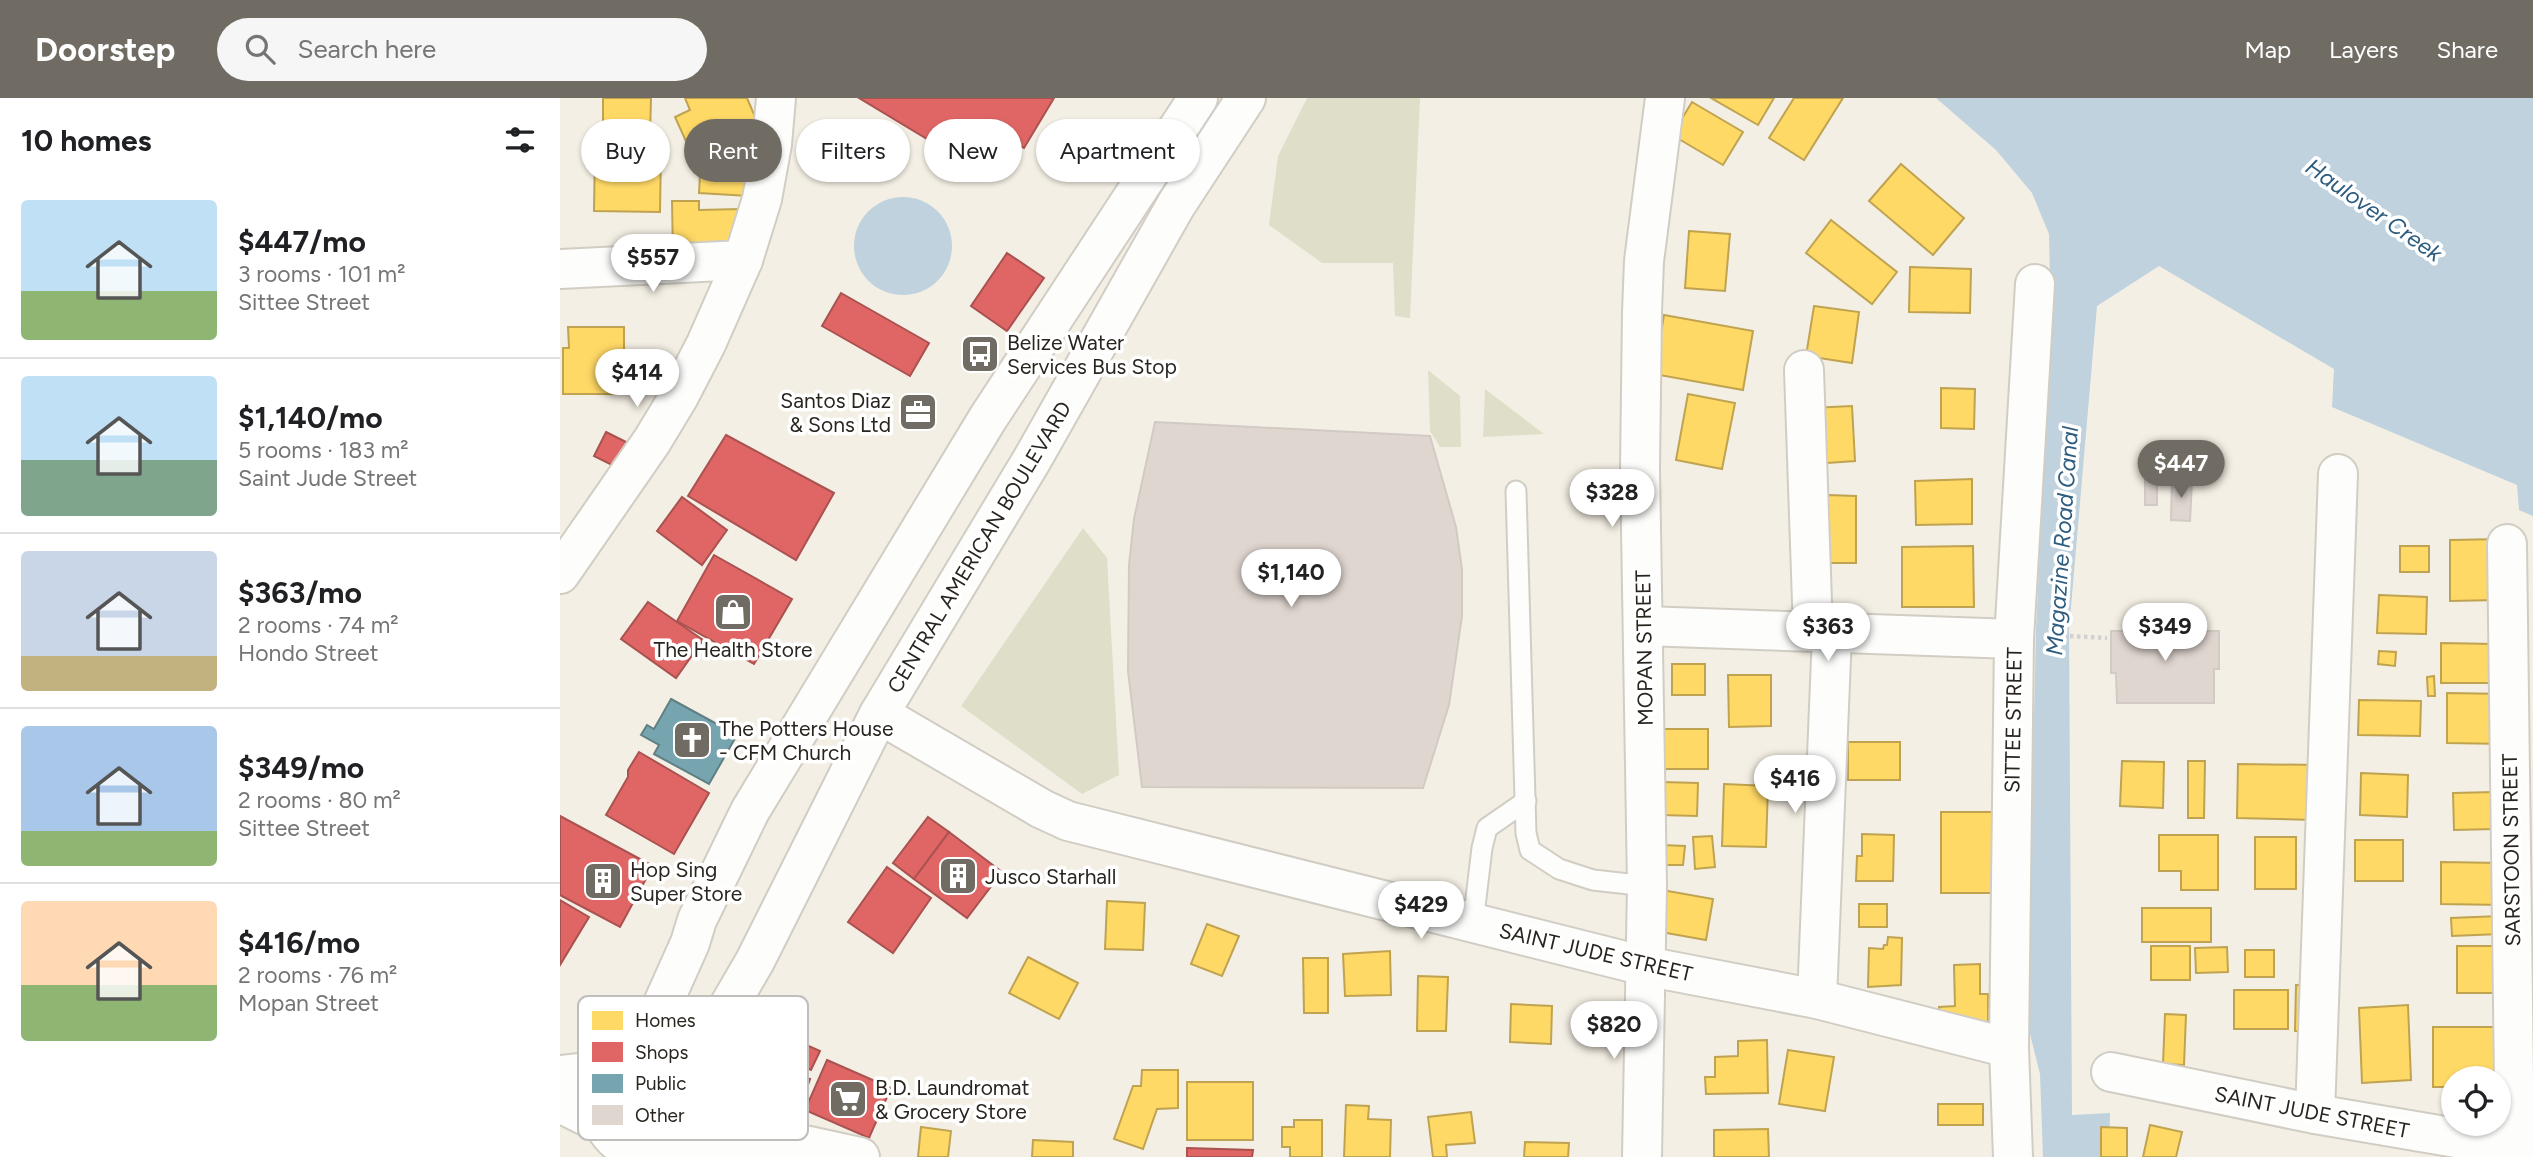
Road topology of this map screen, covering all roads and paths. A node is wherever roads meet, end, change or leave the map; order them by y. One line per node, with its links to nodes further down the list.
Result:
1 (776, 98): 5 (street)
2 (1198, 98): 24 (street)
3 (1246, 98): 18 (street, CENTRAL AMERICAN BOULEVARD)
4 (1665, 98): 13 (street, MOPAN STREET)
5 (743, 260): 6 (street); 12 (street)
6 (560, 269)
7 (2035, 284): 17 (street, SITTEE STREET)
8 (1804, 369): 14 (street)
9 (2338, 474): 32 (street)
10 (1516, 491): 19 (lane)
11 (2507, 544): 22 (street, SARSTOON STREET)
12 (565, 561)
13 (1644, 626): 14 (street); 20 (street, MOPAN STREET)
14 (1823, 632): 17 (street); 26 (street)
15 (2065, 635): 16 (path)
16 (2107, 638)
17 (2014, 639): 27 (street, SITTEE STREET)
18 (879, 714): 21 (street, SAINT JUDE STREET); 25 (street, CENTRAL AMERICAN BOULEVARD)
19 (1526, 801): 20 (lane); 21 (lane)
20 (1647, 886): 23 (street, MOPAN STREET)
21 (1473, 923): 23 (street, SAINT JUDE STREET)
22 (2522, 936): 38 (street, SARSTOON STREET)
23 (1645, 965): 26 (street, SAINT JUDE STREET); 40 (street, MOPAN STREET)
24 (666, 996)
25 (737, 996)
26 (1817, 999): 27 (street, SAINT JUDE STREET)
27 (2010, 1048): 41 (street, SITTEE STREET)
28 (578, 1072): 30 (street)
29 (2111, 1072): 32 (street, SAINT JUDE STREET)
30 (560, 1075)
31 (560, 1103): 33 (street)
32 (2315, 1114): 38 (street, SAINT JUDE STREET)
33 (578, 1116)
34 (788, 1140): 36 (street)
35 (611, 1141): 37 (street)
36 (791, 1142): 37 (street); 39 (street)
37 (673, 1147)
38 (2515, 1153)
39 (860, 1157)
40 (1642, 1157)
41 (2013, 1157)

